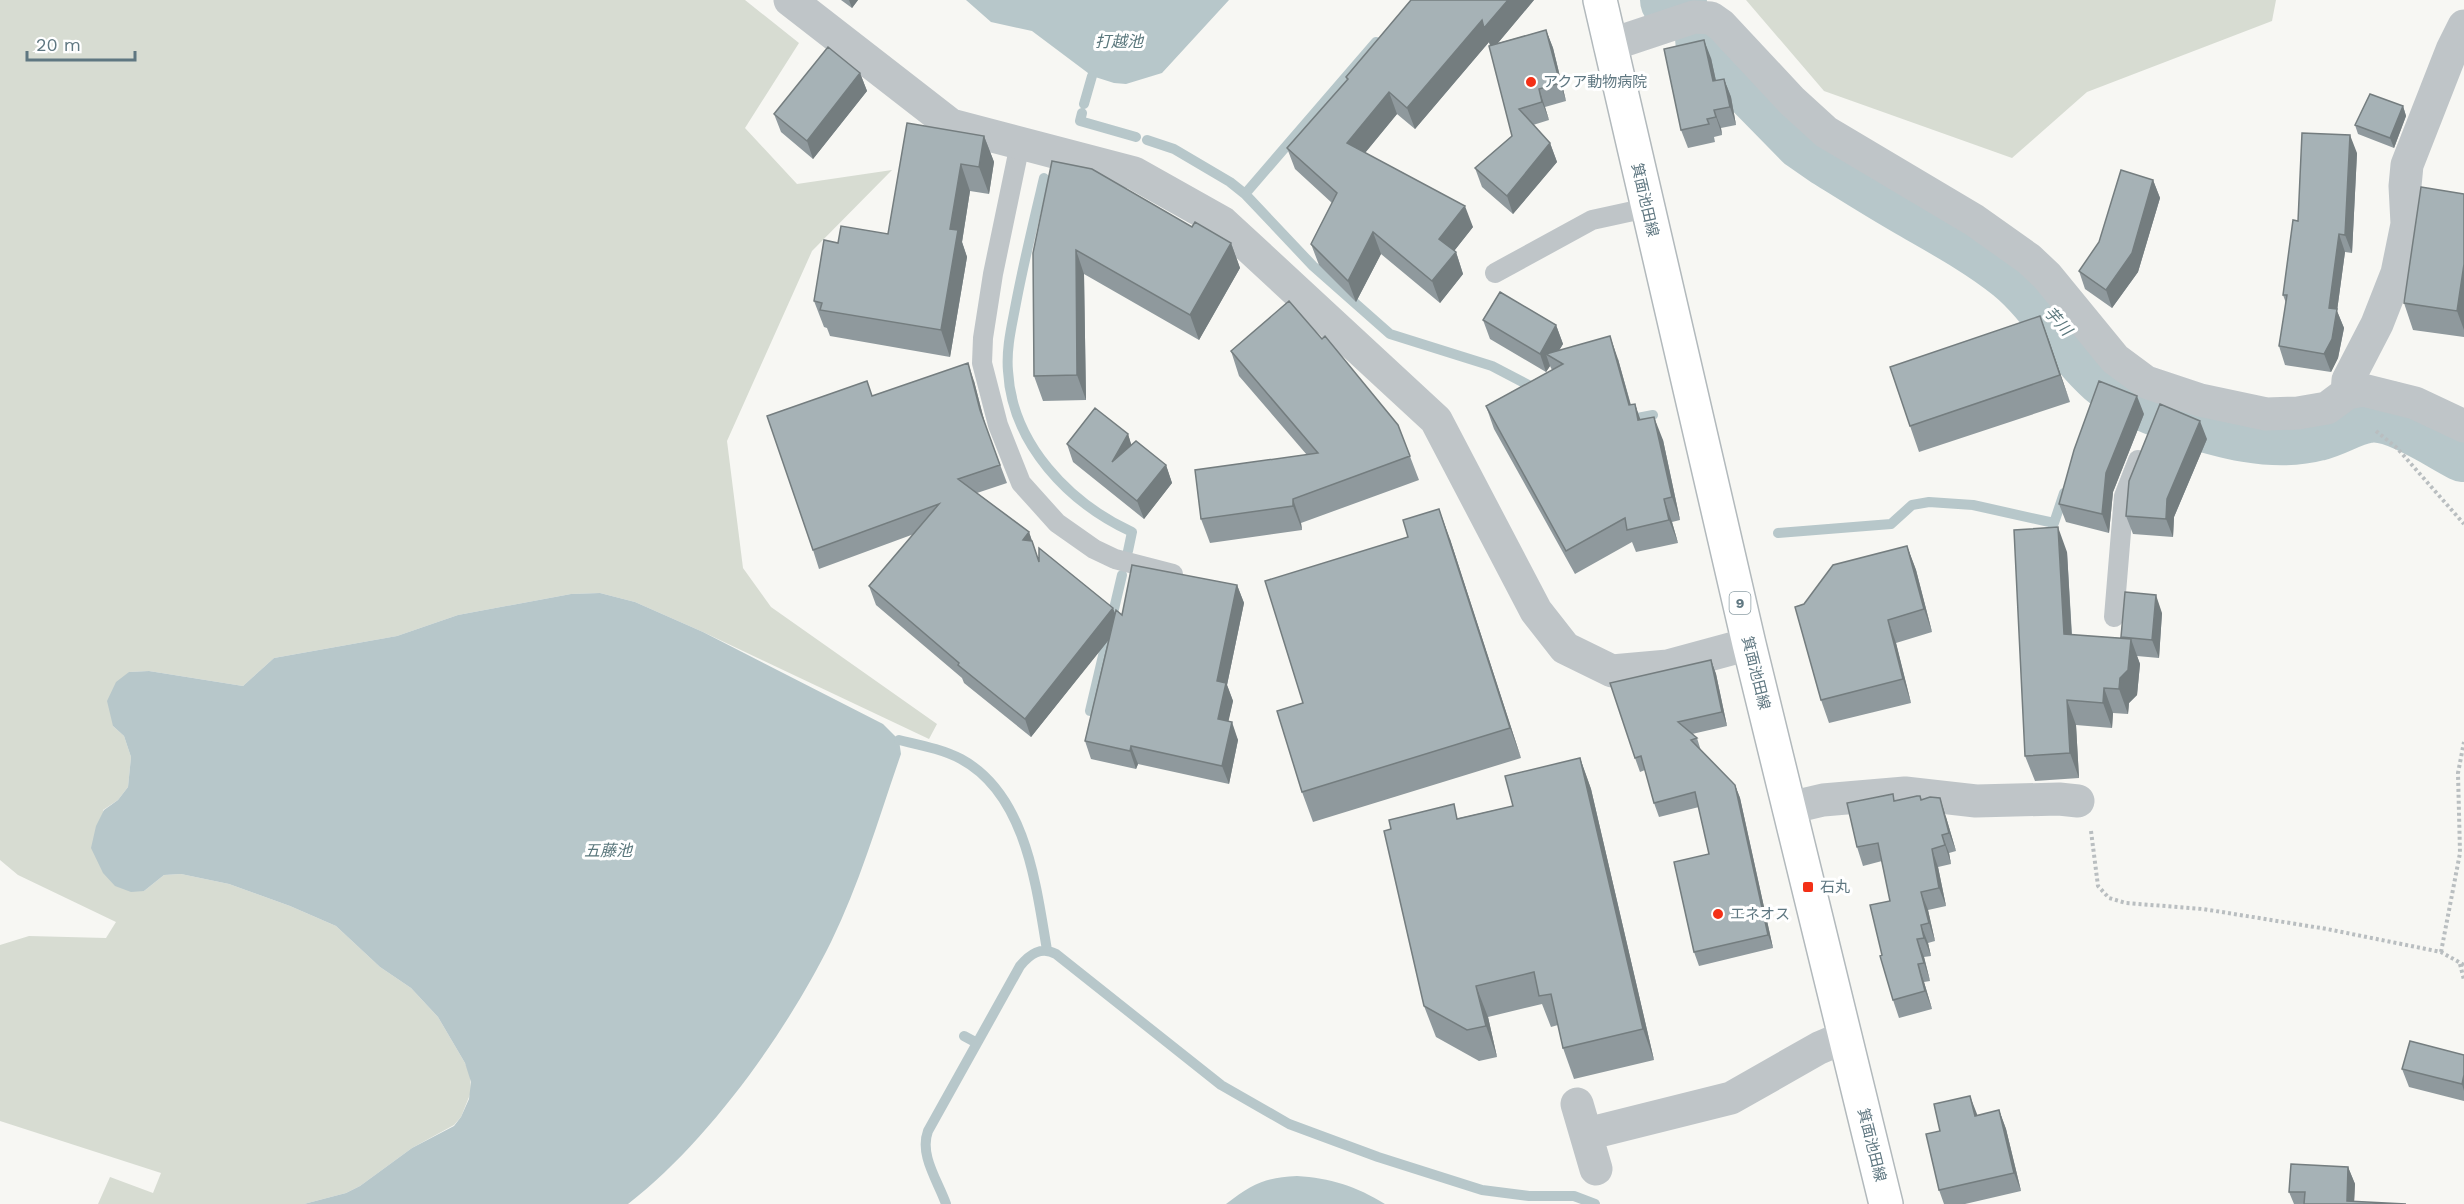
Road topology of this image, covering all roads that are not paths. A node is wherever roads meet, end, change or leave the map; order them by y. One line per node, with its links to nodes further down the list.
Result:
1 (790, 0): 6 (street)
2 (1600, 0): 4 (main road, 箕面池田線 / 9)
3 (2464, 26): 5 (street)
4 (1610, 45): 7 (main road, 箕面池田線 / 9); 9 (street)
5 (2451, 89): 9 (street)
6 (1020, 144): 12 (lane); 14 (street)
7 (1647, 208): 8 (lane); 14 (main road, 箕面池田線 / 9)
8 (1495, 273)
9 (2347, 393): 10 (street)
10 (2464, 426)
11 (2144, 446): 13 (lane)
12 (1190, 579)
13 (2114, 616)
14 (1749, 644): 16 (main road, 箕面池田線 / 9)
15 (2078, 801): 16 (street)
16 (1789, 808): 17 (main road, 箕面池田線 / 9)
17 (1845, 1037): 19 (street); 21 (main road, 箕面池田線 / 9)
18 (1577, 1104): 19 (street)
19 (1587, 1134): 20 (street)
20 (1596, 1168)
21 (1886, 1204)

